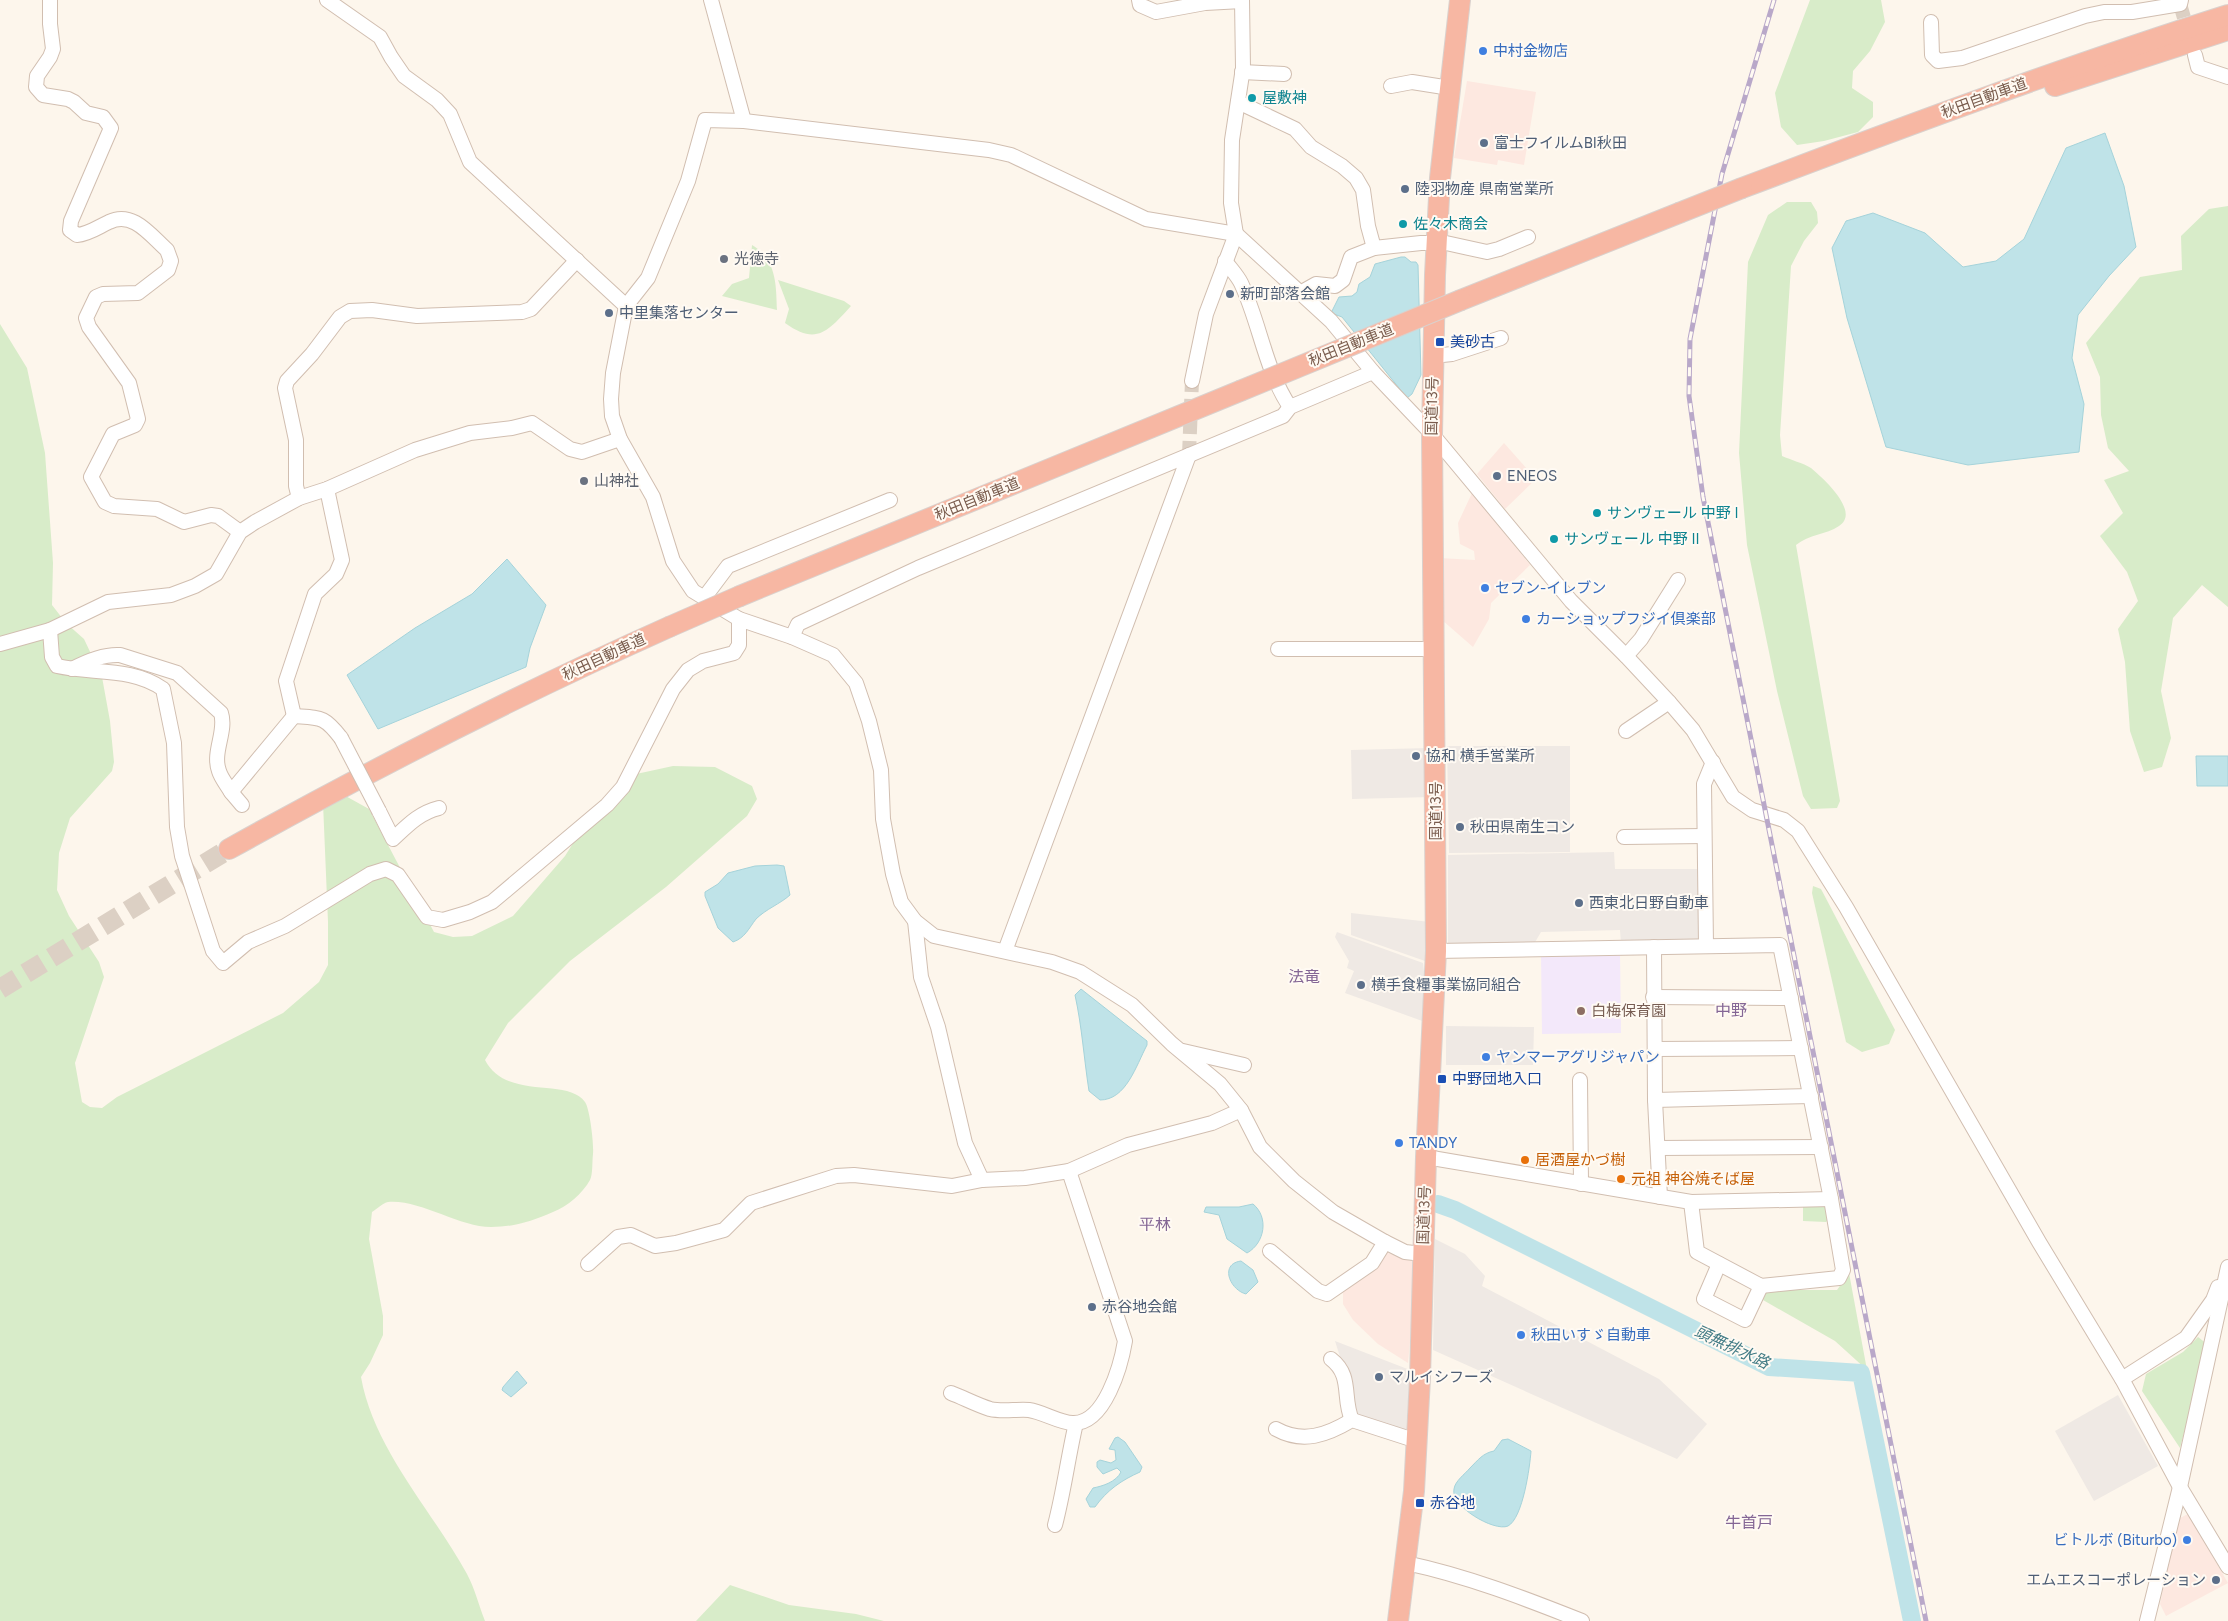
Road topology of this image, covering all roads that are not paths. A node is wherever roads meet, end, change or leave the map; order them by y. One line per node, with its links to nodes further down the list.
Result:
1 (50, 0): 41 (street)
2 (57, 0): 3 (street)
3 (63, 0)
4 (327, 0): 26 (street)
5 (711, 0): 20 (street)
6 (1139, 0): 9 (street)
7 (1460, 0): 18 (highway, 国道13号)
8 (2181, 0): 11 (street)
9 (1242, 1): 14 (street)
10 (2228, 15): 21 (highway, 秋田自動車道)
11 (1931, 22)
12 (2228, 30): 21 (highway, 秋田自動車道)
13 (2195, 55): 16 (street)
14 (1242, 72): 15 (street); 19 (street)
15 (1284, 74)
16 (2228, 77)
17 (1391, 86): 18 (street)
18 (1450, 88): 24 (highway, 国道13号)
19 (1238, 102): 22 (street); 25 (street)
20 (744, 121): 22 (street); 29 (street)
21 (1742, 188): 61 (highway, 秋田自動車道, bridge)
22 (1236, 234): 27 (street); 28 (street)
23 (1528, 237): 24 (street)
24 (1437, 243): 25 (street); 31 (highway, 国道13号)
25 (1374, 248): 28 (street)
26 (577, 260): 29 (street); 39 (street)
27 (1225, 261): 33 (street); 34 (street)
28 (1300, 293): 32 (street)
29 (626, 306): 36 (street)
30 (1501, 338): 31 (street)
31 (1433, 356): 35 (highway, 国道13号)
32 (1373, 372): 34 (street); 35 (street)
33 (1192, 381)
34 (1290, 407): 37 (street)
35 (1432, 434): 49 (highway, 国道13号); 50 (street)
36 (620, 439): 38 (street); 43 (street)
37 (1189, 455): 46 (street); 65 (street)
38 (327, 490): 39 (street); 53 (street)
39 (299, 498): 41 (street)
40 (890, 500): 43 (street)
41 (240, 532): 45 (street)
42 (1678, 580): 50 (street)
43 (704, 598): 44 (street)
44 (739, 618): 46 (street); 51 (street)
45 (50, 630): 47 (street); 51 (street)
46 (792, 637): 62 (street)
47 (0, 644)
48 (1278, 649): 49 (street)
49 (1435, 649): 66 (highway, 国道13号)
50 (1626, 656): 52 (street)
51 (72, 669): 56 (street)
52 (1668, 702): 54 (street); 55 (street)
53 (294, 716): 56 (street); 58 (street, bridge)
54 (1626, 731)
55 (1713, 762): 59 (street); 95 (street)
56 (231, 792): 57 (street)
57 (242, 805)
58 (439, 808)
59 (1704, 836): 60 (street); 63 (street)
60 (1624, 838)
61 (230, 849)
62 (915, 921): 65 (street); 81 (street)
63 (1706, 946): 64 (street); 68 (street)
64 (1654, 947): 66 (street); 67 (street)
65 (1005, 951): 71 (street)
66 (1436, 951): 79 (highway, 国道13号)
67 (1653, 998): 68 (street); 70 (street)
68 (1791, 998): 69 (street)
69 (1801, 1048): 70 (street); 74 (street)
70 (1655, 1049): 75 (street)
71 (1179, 1050): 72 (street); 76 (street)
72 (1244, 1065)
73 (1580, 1080): 82 (street)
74 (1810, 1096): 75 (street); 77 (street)
75 (1655, 1100): 78 (street)
76 (1241, 1110): 80 (street); 86 (street)
77 (1821, 1147): 78 (street); 84 (street)
78 (1658, 1148): 83 (street)
79 (1426, 1157): 82 (street); 88 (highway, 国道13号)
80 (1069, 1171): 81 (street); 98 (street)
81 (982, 1180): 90 (street)
82 (1580, 1184): 83 (street)
83 (1660, 1197): 85 (street)
84 (1832, 1199): 85 (street); 93 (street)
85 (1691, 1202): 91 (street)
86 (1385, 1242): 87 (street); 88 (street)
87 (1270, 1251)
88 (1423, 1254): 100 (highway, 国道13号)
89 (2228, 1259): 95 (street)
90 (588, 1264)
91 (1719, 1264): 93 (street); 93 (street)
92 (2228, 1267): 101 (street)
93 (1761, 1286)
94 (1331, 1359): 97 (street)
95 (2122, 1380): 101 (street)
96 (951, 1393): 98 (street)
97 (1352, 1420): 99 (street); 100 (street)
98 (1076, 1423): 102 (street)
99 (1276, 1429)
100 (1417, 1441): 103 (highway, 国道13号)
101 (2180, 1488): 104 (street); 107 (street)
102 (1055, 1525)
103 (1406, 1563): 105 (highway, 国道13号); 106 (street)
104 (2228, 1567)
105 (1398, 1621)
106 (1581, 1621)
107 (2147, 1621)

